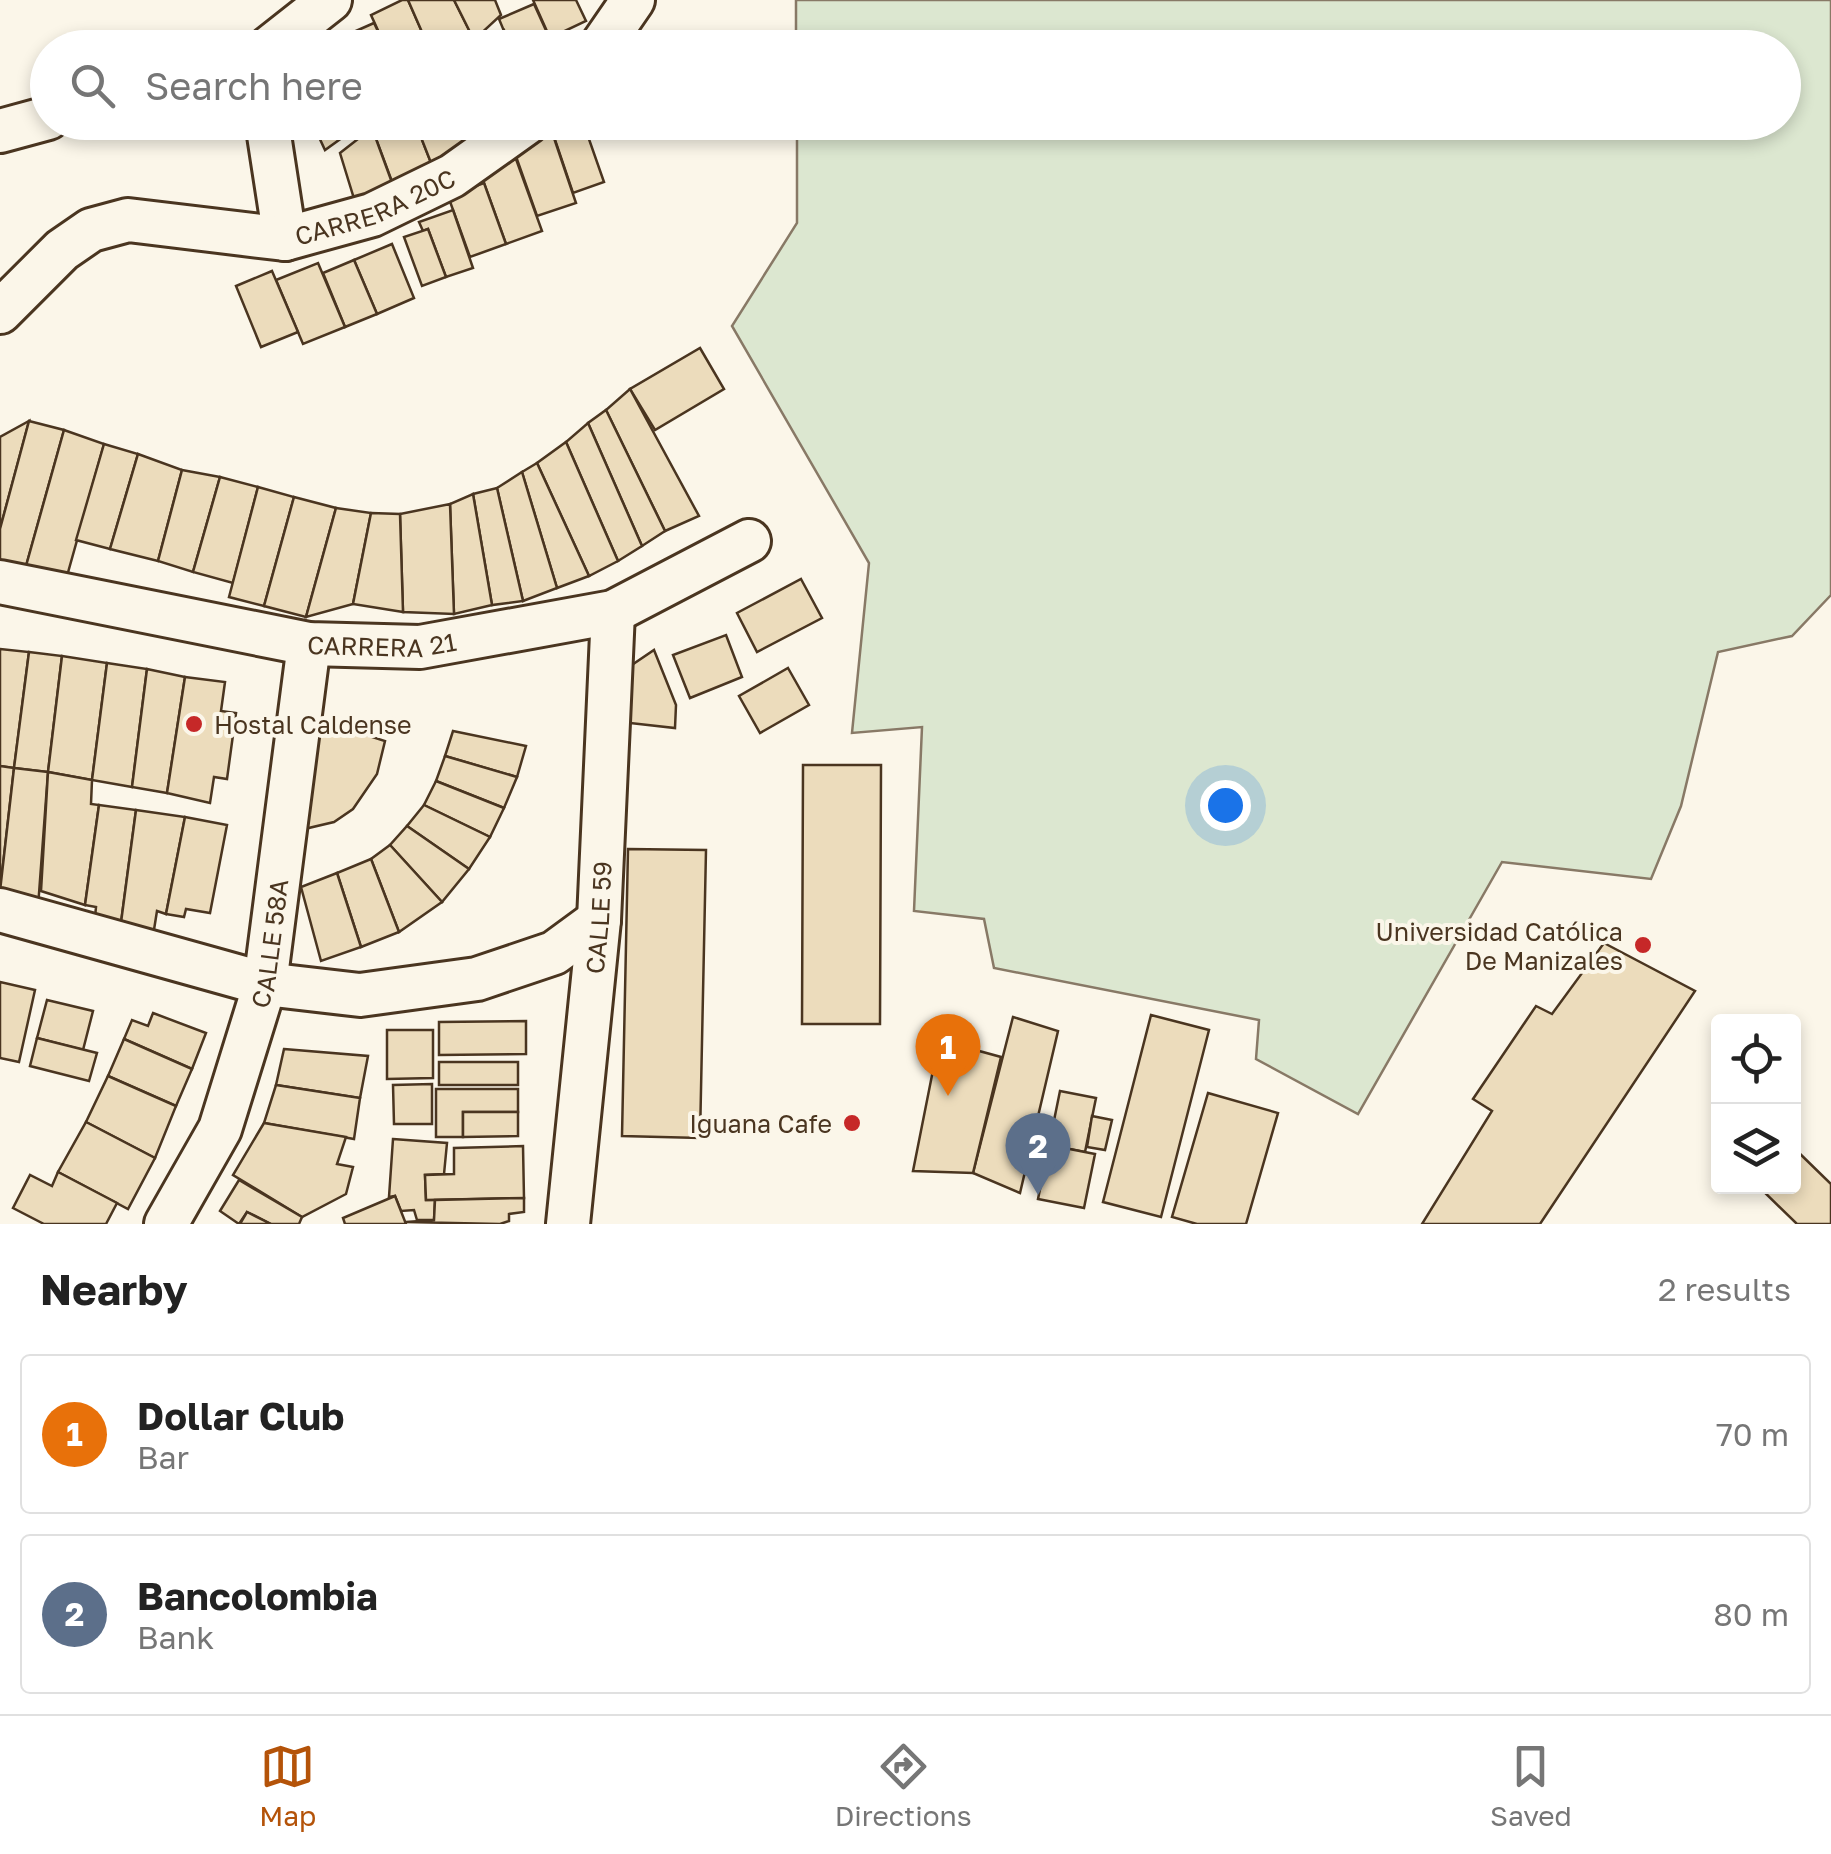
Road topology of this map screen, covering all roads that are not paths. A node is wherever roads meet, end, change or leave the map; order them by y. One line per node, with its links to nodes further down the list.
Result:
1 (330, 0): 3 (street)
2 (633, 0): 4 (street)
3 (292, 30)
4 (612, 30)
5 (30, 123): 6 (street)
6 (0, 131)
7 (269, 140): 9 (street)
8 (503, 140): 9 (street, CARRERA 20C)
9 (284, 239): 10 (street, CARRERA 20C)
10 (0, 312)
11 (749, 541): 13 (street, CARRERA 21)
12 (0, 582): 14 (street, CARRERA 21)
13 (613, 612): 14 (street, CARRERA 21); 16 (street, CALLE 59)
14 (309, 644): 17 (street, CALLE 58A)
15 (0, 910): 17 (street)
16 (599, 920): 17 (street); 19 (street, CALLE 59)
17 (264, 984): 18 (street, CALLE 58A)
18 (166, 1224)
19 (568, 1224)

